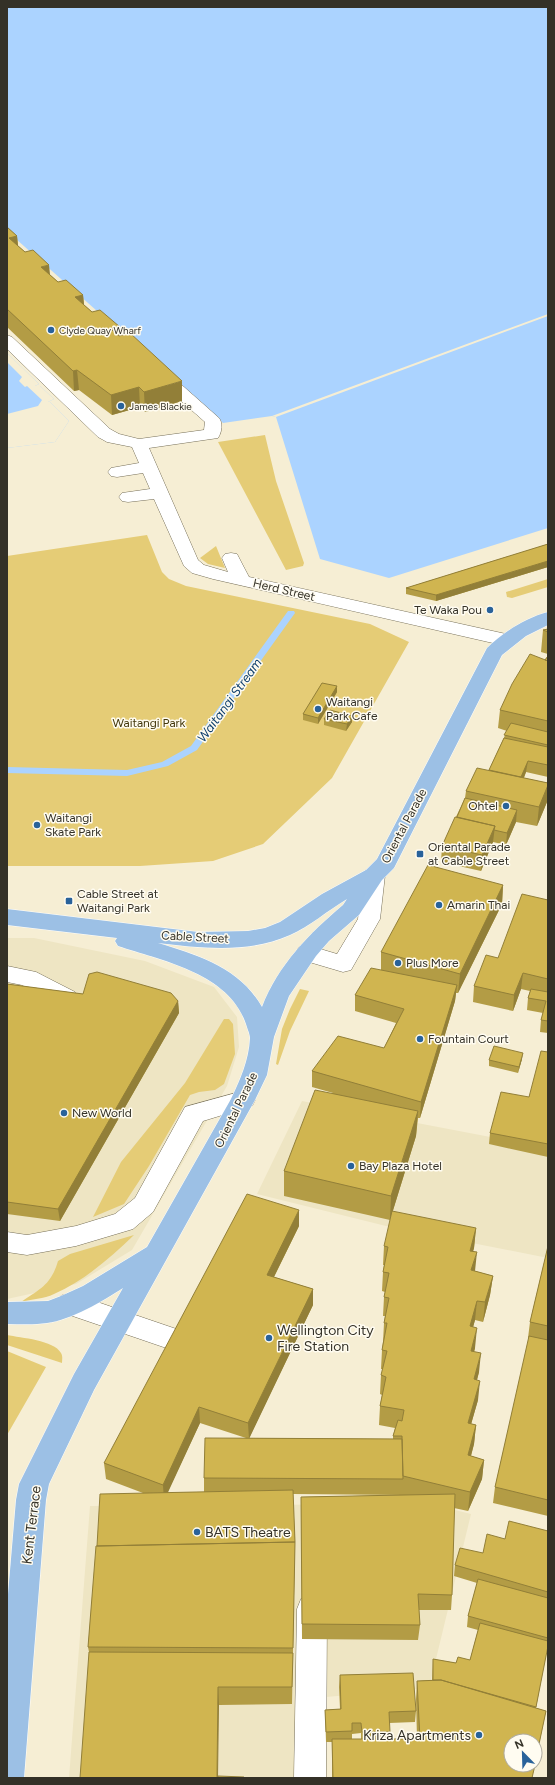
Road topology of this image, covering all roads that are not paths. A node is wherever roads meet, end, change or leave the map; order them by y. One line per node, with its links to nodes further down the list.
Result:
1 (7, 340): 3 (street)
2 (147, 362): 3 (street)
3 (139, 444): 4 (street, Herd Street)
4 (148, 467): 5 (street); 6 (street, Herd Street)
5 (117, 472)
6 (160, 493): 7 (street); 9 (street, Herd Street)
7 (128, 497)
8 (231, 558): 9 (street)
9 (241, 580): 11 (street, Herd Street)
10 (548, 618): 11 (main road, Oriental Parade)
11 (506, 640): 12 (main road, Oriental Parade)
12 (374, 875): 14 (main road, Cable Street); 15 (main road, Oriental Parade); 15 (street)
13 (7, 917): 14 (main road, Cable Street)
14 (71, 924): 18 (main road, Cable Street)
15 (307, 953): 18 (main road, Oriental Parade)
16 (7, 974): 17 (street)
17 (66, 1003)
18 (262, 1038): 19 (main road, Oriental Parade)
19 (243, 1100): 20 (street); 21 (main road, Oriental Parade)
20 (7, 1242)
21 (157, 1253): 22 (main road); 24 (main road, Kent Terrace)
22 (71, 1304): 23 (main road); 24 (street)
23 (7, 1313)
24 (119, 1321): 25 (street); 27 (main road, Kent Terrace)
25 (178, 1341)
26 (312, 1579): 28 (street)
27 (8, 1766)
28 (310, 1778)

